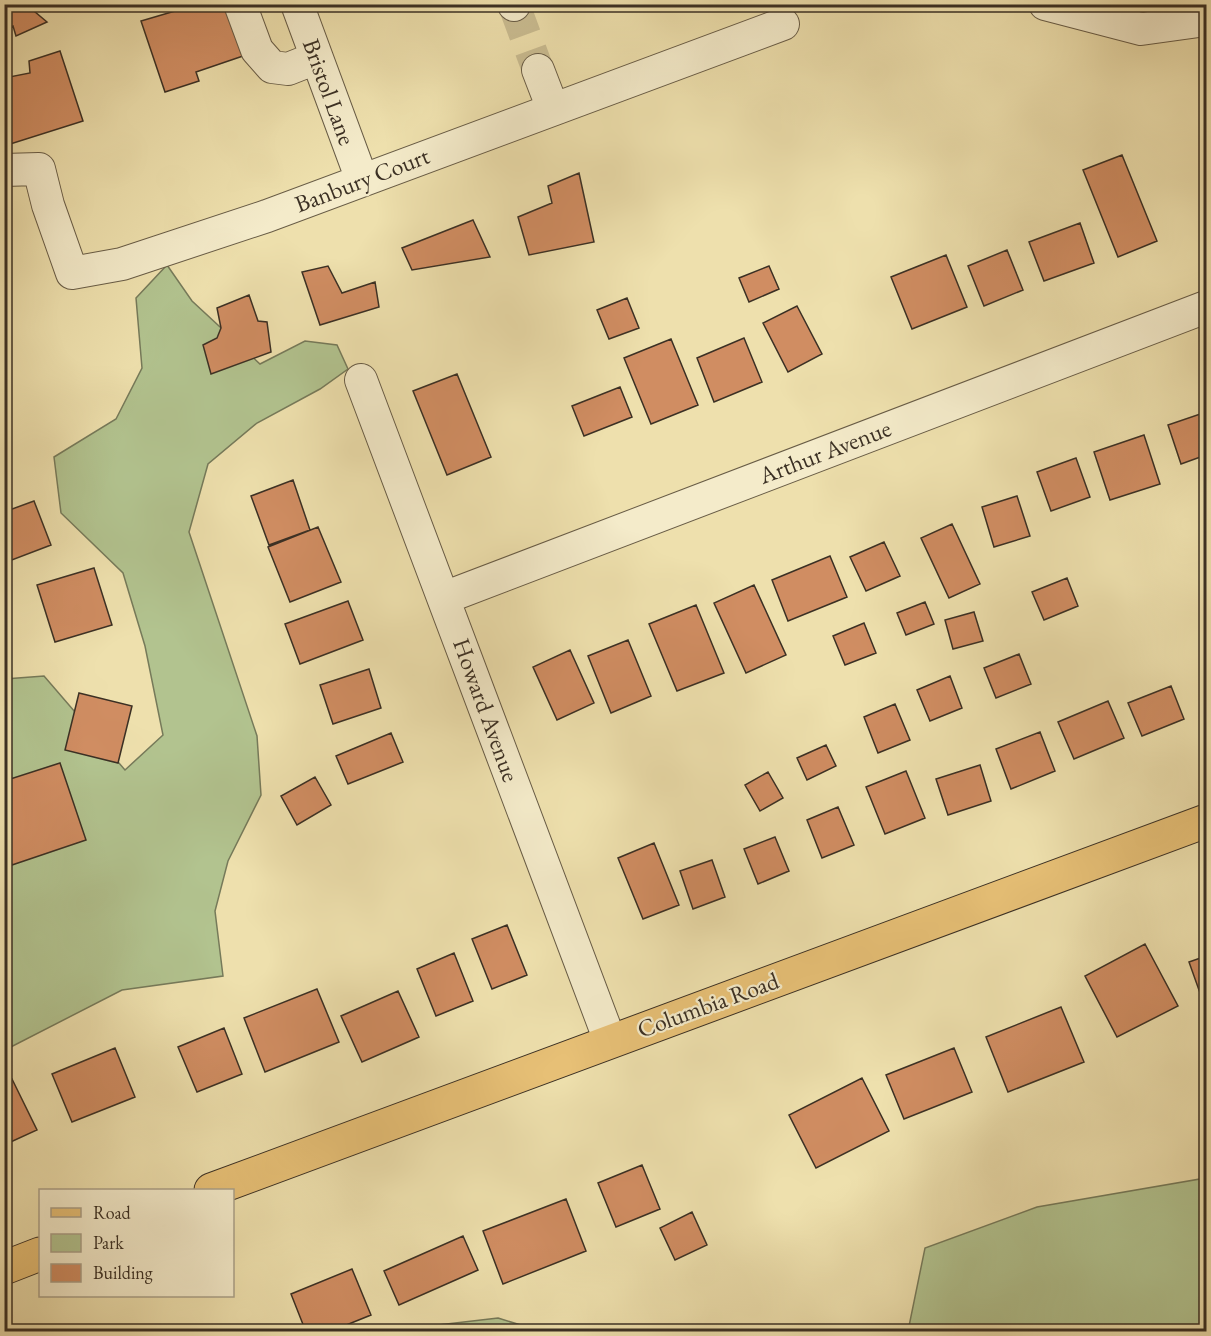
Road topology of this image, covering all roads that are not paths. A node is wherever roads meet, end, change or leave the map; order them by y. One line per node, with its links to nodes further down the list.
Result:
1 (240, 4): 7 (street)
2 (297, 4): 7 (street, Bristol Lane)
3 (1046, 4): 4 (street)
4 (1142, 17): 5 (street)
5 (1206, 20)
6 (783, 24): 9 (street, Banbury Court)
7 (316, 58): 11 (street, Bristol Lane)
8 (538, 70): 9 (street)
9 (553, 109): 11 (street, Banbury Court)
10 (4, 170): 11 (street, Banbury Court)
11 (362, 180)
12 (1206, 307): 14 (street, Arthur Avenue)
13 (361, 380): 14 (street, Howard Avenue)
14 (444, 598): 16 (street, Howard Avenue)
15 (1206, 821): 16 (main road, Columbia Road)
16 (609, 1041): 17 (main road, Columbia Road)
17 (216, 1189)
18 (39, 1254): 19 (main road)
19 (4, 1268)

